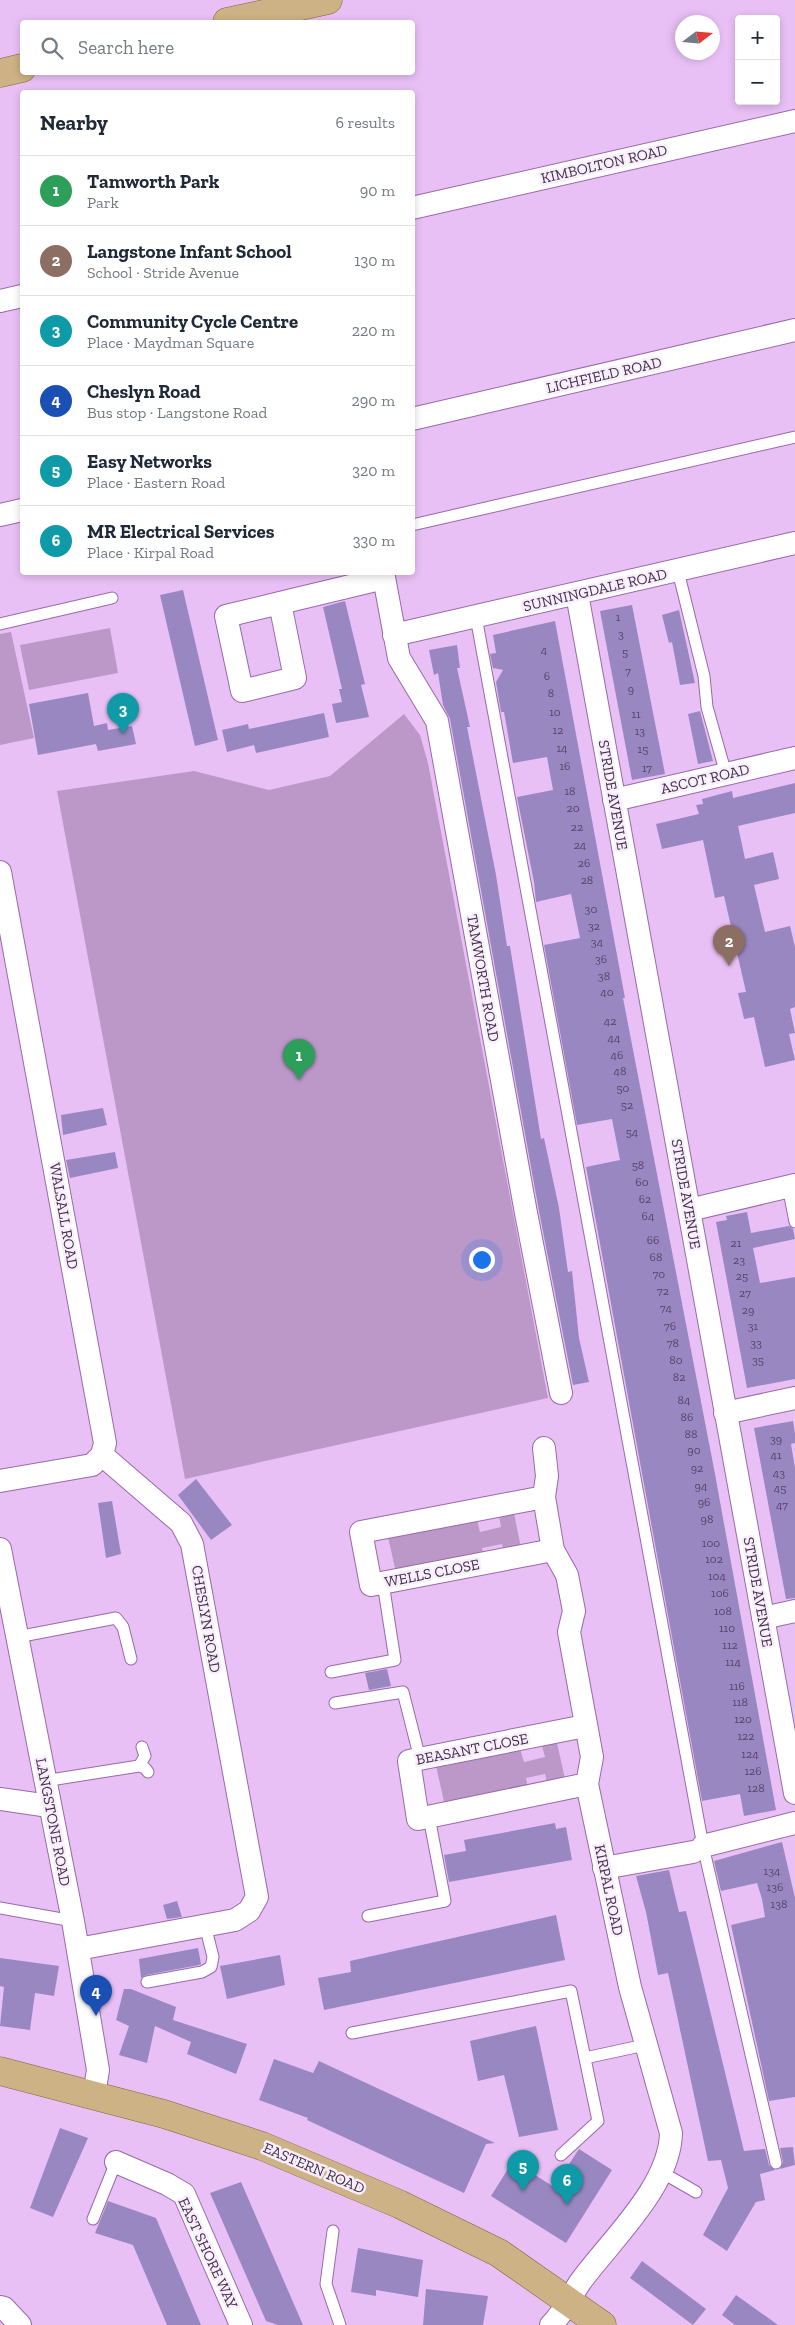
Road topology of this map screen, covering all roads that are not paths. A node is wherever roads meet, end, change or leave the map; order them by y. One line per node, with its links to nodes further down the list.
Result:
1 (328, 0): 2 (main road)
2 (236, 20)
3 (20, 68): 4 (main road)
4 (0, 73)
5 (795, 121): 6 (street, KIMBOLTON ROAD)
6 (415, 207)
7 (20, 296): 8 (street)
8 (0, 301)
9 (795, 330): 10 (street, LICHFIELD ROAD)
10 (415, 418)
11 (795, 437): 14 (lane)
12 (20, 510): 13 (street)
13 (0, 515)
14 (415, 524)
15 (795, 544): 16 (street, SUNNINGDALE ROAD)
16 (678, 571): 18 (street, SUNNINGDALE ROAD); 25 (lane)
17 (384, 575): 20 (street); 23 (street, TAMWORTH ROAD)
18 (577, 594): 21 (street, SUNNINGDALE ROAD); 26 (street, STRIDE AVENUE)
19 (112, 598): 22 (lane)
20 (280, 603)
21 (476, 617): 23 (street, SUNNINGDALE ROAD); 57 (lane)
22 (0, 624)
23 (394, 635): 31 (street, TAMWORTH ROAD)
24 (795, 758): 25 (street, ASCOT ROAD)
25 (726, 774): 26 (street, ASCOT ROAD)
26 (614, 800): 29 (street, STRIDE AVENUE)
27 (0, 872): 35 (street, WALSALL ROAD)
28 (791, 1186): 29 (street); 30 (lane)
29 (689, 1210): 33 (street, STRIDE AVENUE)
30 (795, 1222)
31 (561, 1393)
32 (795, 1398): 33 (street)
33 (725, 1413): 42 (street, STRIDE AVENUE)
34 (544, 1448): 37 (street, KIRPAL ROAD)
35 (102, 1455): 36 (street); 62 (street, CHESLYN ROAD)
36 (0, 1481)
37 (544, 1497): 39 (street, KIRPAL ROAD); 40 (street, WELLS CLOSE)
38 (0, 1549): 43 (street, LANGSTONE ROAD)
39 (553, 1550): 40 (street, WELLS CLOSE); 47 (street, KIRPAL ROAD)
40 (383, 1583): 45 (lane)
41 (795, 1611): 42 (street)
42 (763, 1618): 52 (street, STRIDE AVENUE)
43 (17, 1637): 44 (lane); 50 (street, LANGSTONE ROAD)
44 (131, 1659)
45 (331, 1672)
46 (335, 1703): 49 (lane)
47 (586, 1726): 49 (street, BEASANT CLOSE); 51 (street, KIRPAL ROAD)
48 (142, 1748): 50 (lane)
49 (420, 1759): 55 (street, BEASANT CLOSE)
50 (44, 1781): 54 (street, LANGSTONE ROAD)
51 (587, 1784): 55 (street); 58 (street, KIRPAL ROAD)
52 (795, 1793)
53 (0, 1799): 54 (street)
54 (49, 1806): 61 (street, LANGSTONE ROAD)
55 (430, 1816): 60 (lane)
56 (795, 1823): 57 (street)
57 (698, 1849): 58 (street); 72 (lane)
58 (604, 1868): 66 (street, KIRPAL ROAD)
59 (0, 1908): 61 (lane)
60 (368, 1916)
61 (73, 1921): 63 (street, LANGSTONE ROAD)
62 (205, 1925): 63 (street, CHESLYN ROAD); 64 (lane)
63 (78, 1949): 69 (street, LANGSTONE ROAD)
64 (147, 1982)
65 (352, 2033): 67 (lane)
66 (646, 2045): 67 (lane); 73 (street, KIRPAL ROAD)
67 (584, 2058): 70 (lane)
68 (0, 2071): 69 (main road, EASTERN ROAD)
69 (94, 2096): 77 (main road, EASTERN ROAD)
70 (561, 2155)
71 (116, 2162): 75 (lane); 80 (street, EAST SHORE WAY)
72 (776, 2163)
73 (662, 2173): 74 (lane); 77 (street, KIRPAL ROAD)
74 (696, 2192)
75 (93, 2219)
76 (333, 2231): 81 (lane)
77 (569, 2302): 82 (street); 83 (main road, EASTERN ROAD)
78 (0, 2307): 79 (street)
79 (20, 2325)
80 (241, 2325)
81 (340, 2325)
82 (551, 2325)
83 (602, 2325)

